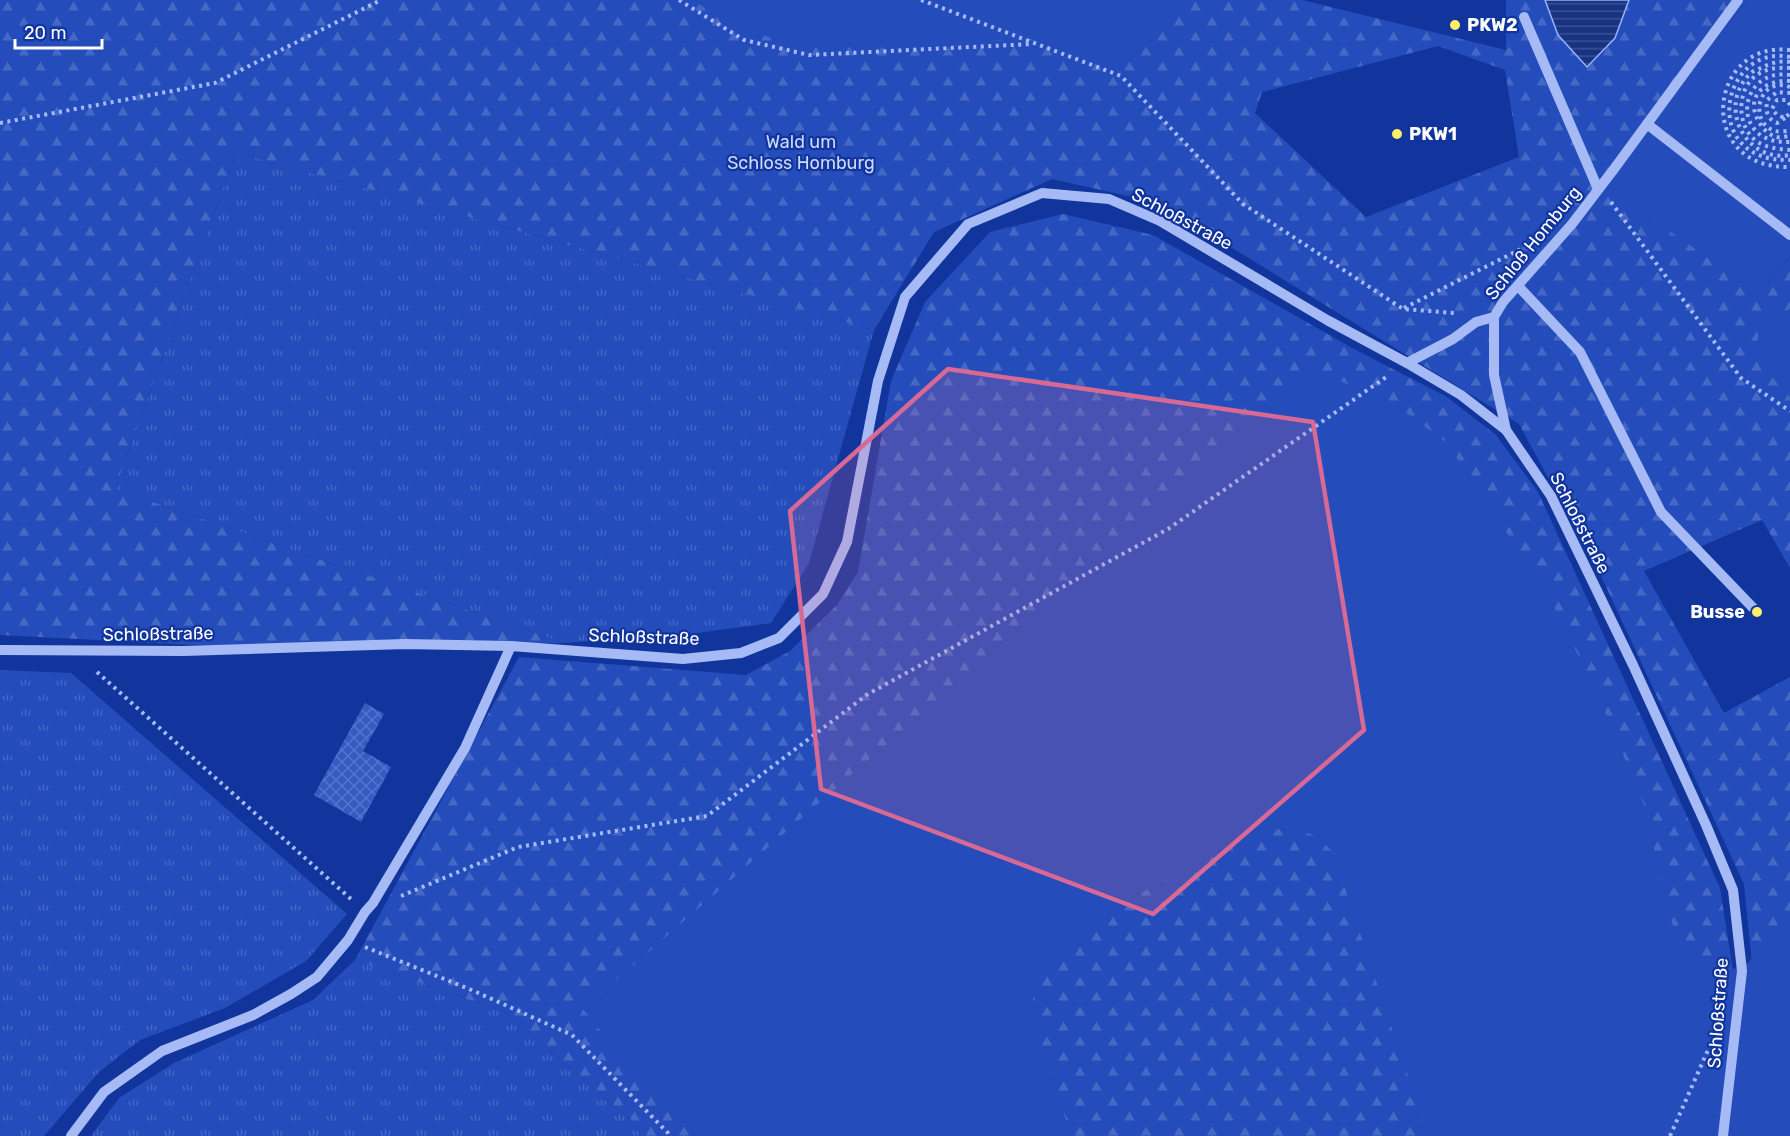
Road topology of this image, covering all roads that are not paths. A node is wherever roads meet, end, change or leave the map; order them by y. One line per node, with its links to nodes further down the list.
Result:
1 (1738, 0): 3 (street, Schloß Homburg)
2 (1524, 17): 4 (street)
3 (1647, 124): 4 (street, Schloß Homburg); 5 (street)
4 (1598, 189): 6 (street, Schloß Homburg)
5 (1790, 235)
6 (1518, 286): 7 (street, Schloß Homburg); 10 (street)
7 (1494, 317): 8 (street, Schloß Homburg); 9 (street, Schloß Homburg)
8 (1407, 363): 9 (street, Schloßstraße); 11 (street, Schloßstraße)
9 (1506, 430): 14 (street, Schloßstraße)
10 (1757, 612)
11 (511, 646): 12 (street, Schloßstraße); 13 (street)
12 (0, 650)
13 (71, 1136)
14 (1723, 1136)

